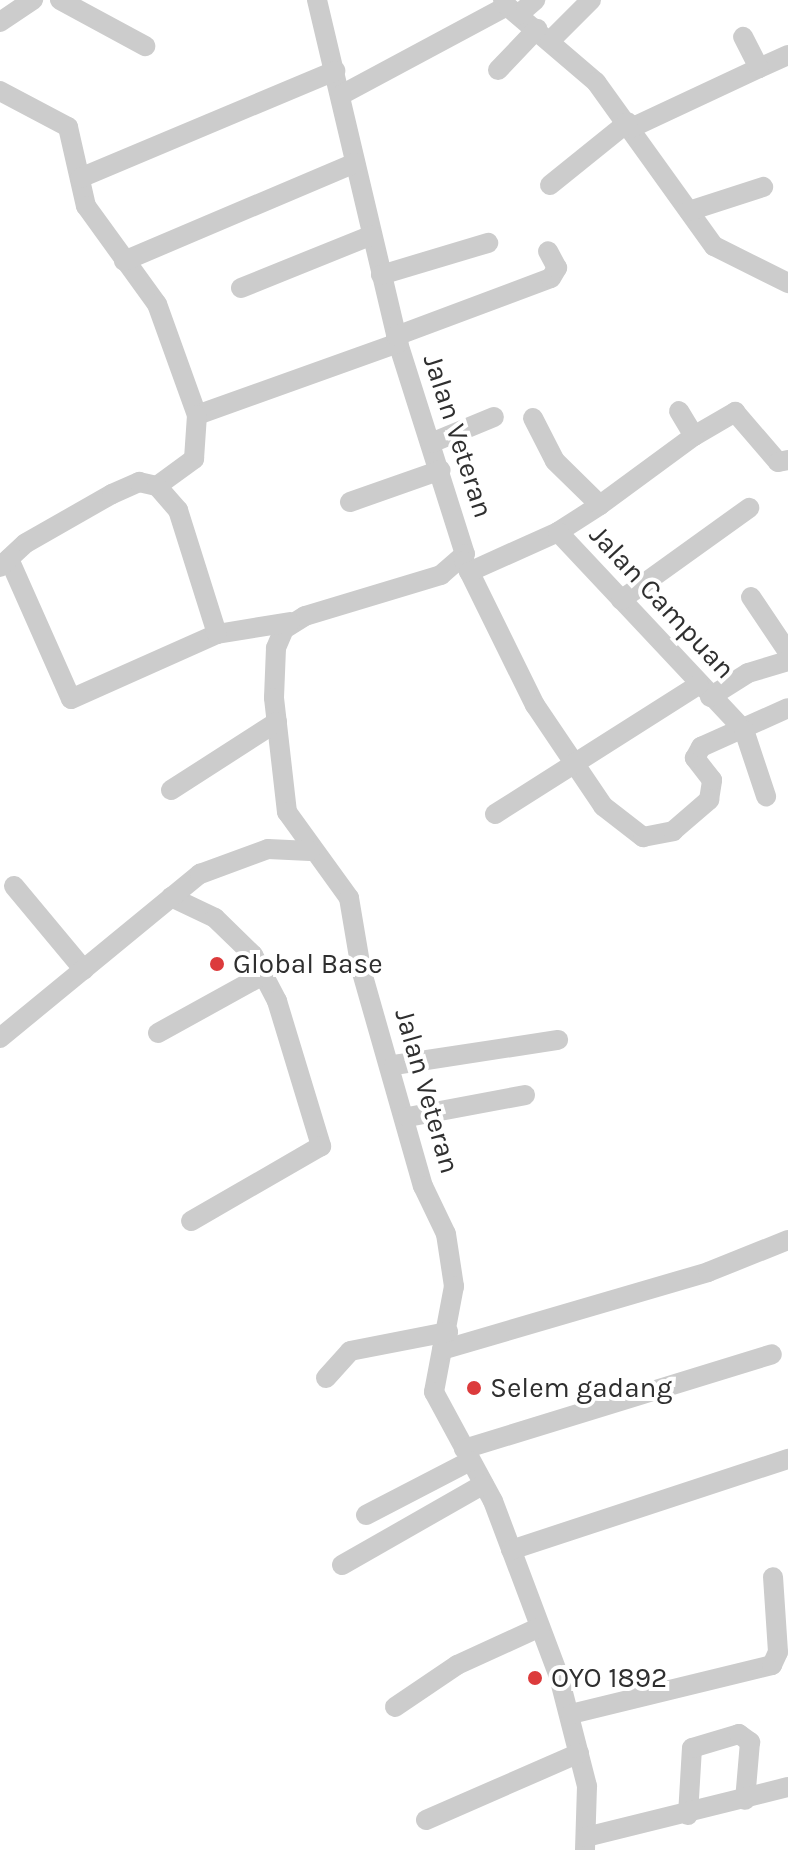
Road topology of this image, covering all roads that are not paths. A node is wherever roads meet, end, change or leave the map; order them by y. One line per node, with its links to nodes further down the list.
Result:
1 (33, 0): 7 (street)
2 (60, 0): 10 (street)
3 (317, 0): 14 (street, Jalan Veteran)
4 (535, 0): 6 (street)
5 (591, 0): 8 (street)
6 (509, 7): 8 (street); 16 (street)
7 (0, 22)
8 (543, 35): 13 (street); 17 (street)
9 (743, 37): 12 (street)
10 (145, 46)
11 (788, 55): 12 (street)
12 (759, 68): 17 (street)
13 (498, 70)
14 (335, 71): 16 (street, Jalan Veteran); 19 (street)
15 (0, 91): 19 (street)
16 (341, 95): 18 (street, Jalan Veteran)
17 (630, 125): 20 (street); 22 (street)
18 (355, 163): 23 (street, Jalan Veteran); 26 (street)
19 (80, 178): 26 (street)
20 (550, 185)
21 (763, 187): 22 (street)
22 (689, 211): 28 (street)
23 (372, 235): 27 (street, Jalan Veteran); 29 (street)
24 (488, 243): 27 (street)
25 (548, 251): 30 (street)
26 (124, 261): 32 (street)
27 (381, 275): 30 (street, Jalan Veteran)
28 (788, 283)
29 (241, 288)
30 (401, 337): 32 (street); 36 (street, Jalan Veteran)
31 (679, 411): 35 (street)
32 (197, 415): 39 (street)
33 (494, 417): 36 (street)
34 (533, 418): 41 (street)
35 (694, 436): 37 (street); 41 (street)
36 (431, 443): 38 (street, Jalan Veteran)
37 (788, 460)
38 (441, 470): 40 (street); 45 (street, Jalan Veteran)
39 (157, 486): 44 (street); 49 (street)
40 (350, 502)
41 (600, 505): 43 (street)
42 (749, 508): 47 (street)
43 (558, 532): 45 (street, Jalan Campuan); 47 (street, Jalan Campuan)
44 (5, 563): 49 (street)
45 (466, 566): 48 (street, Jalan Veteran); 56 (street)
46 (751, 597): 50 (street)
47 (621, 600): 52 (street, Jalan Campuan)
48 (290, 622): 49 (street); 54 (street, Jalan Veteran)
49 (217, 634)
50 (788, 652)
51 (788, 661): 52 (street)
52 (704, 691): 55 (street, Jalan Campuan); 56 (street)
53 (788, 708): 55 (street)
54 (277, 722): 57 (street); 59 (street, Jalan Veteran)
55 (744, 730): 56 (street); 58 (street, Jalan Campuan)
56 (577, 761): 60 (street)
57 (171, 790)
58 (766, 796)
59 (287, 812): 61 (street); 62 (street, Jalan Veteran)
60 (495, 814)
61 (268, 849): 62 (street); 64 (street)
62 (310, 851): 70 (street, Jalan Veteran)
63 (14, 886): 65 (street)
64 (171, 897): 65 (street); 66 (street)
65 (84, 970): 68 (street)
66 (263, 975): 67 (street); 73 (street)
67 (158, 1033)
68 (0, 1038)
69 (558, 1040): 70 (street)
70 (394, 1065): 72 (street, Jalan Veteran)
71 (525, 1095): 72 (street)
72 (408, 1117): 75 (street, Jalan Veteran)
73 (191, 1221)
74 (788, 1240): 75 (street)
75 (445, 1341): 77 (street); 78 (street, Jalan Veteran)
76 (772, 1354): 78 (street)
77 (326, 1378)
78 (467, 1455): 80 (street, Jalan Veteran); 81 (street)
79 (788, 1459): 82 (street)
80 (484, 1484): 82 (street, Jalan Veteran); 83 (street)
81 (366, 1515)
82 (511, 1550): 85 (street, Jalan Veteran)
83 (342, 1565)
84 (773, 1577): 87 (street)
85 (540, 1627): 86 (street); 87 (street, Jalan Veteran)
86 (395, 1707)
87 (571, 1714): 88 (street, Jalan Veteran)
88 (579, 1753): 92 (street); 93 (street, Jalan Veteran)
89 (788, 1787): 90 (street)
90 (745, 1800): 91 (street); 91 (street)
91 (688, 1815): 93 (street)
92 (426, 1820)
93 (585, 1844)

